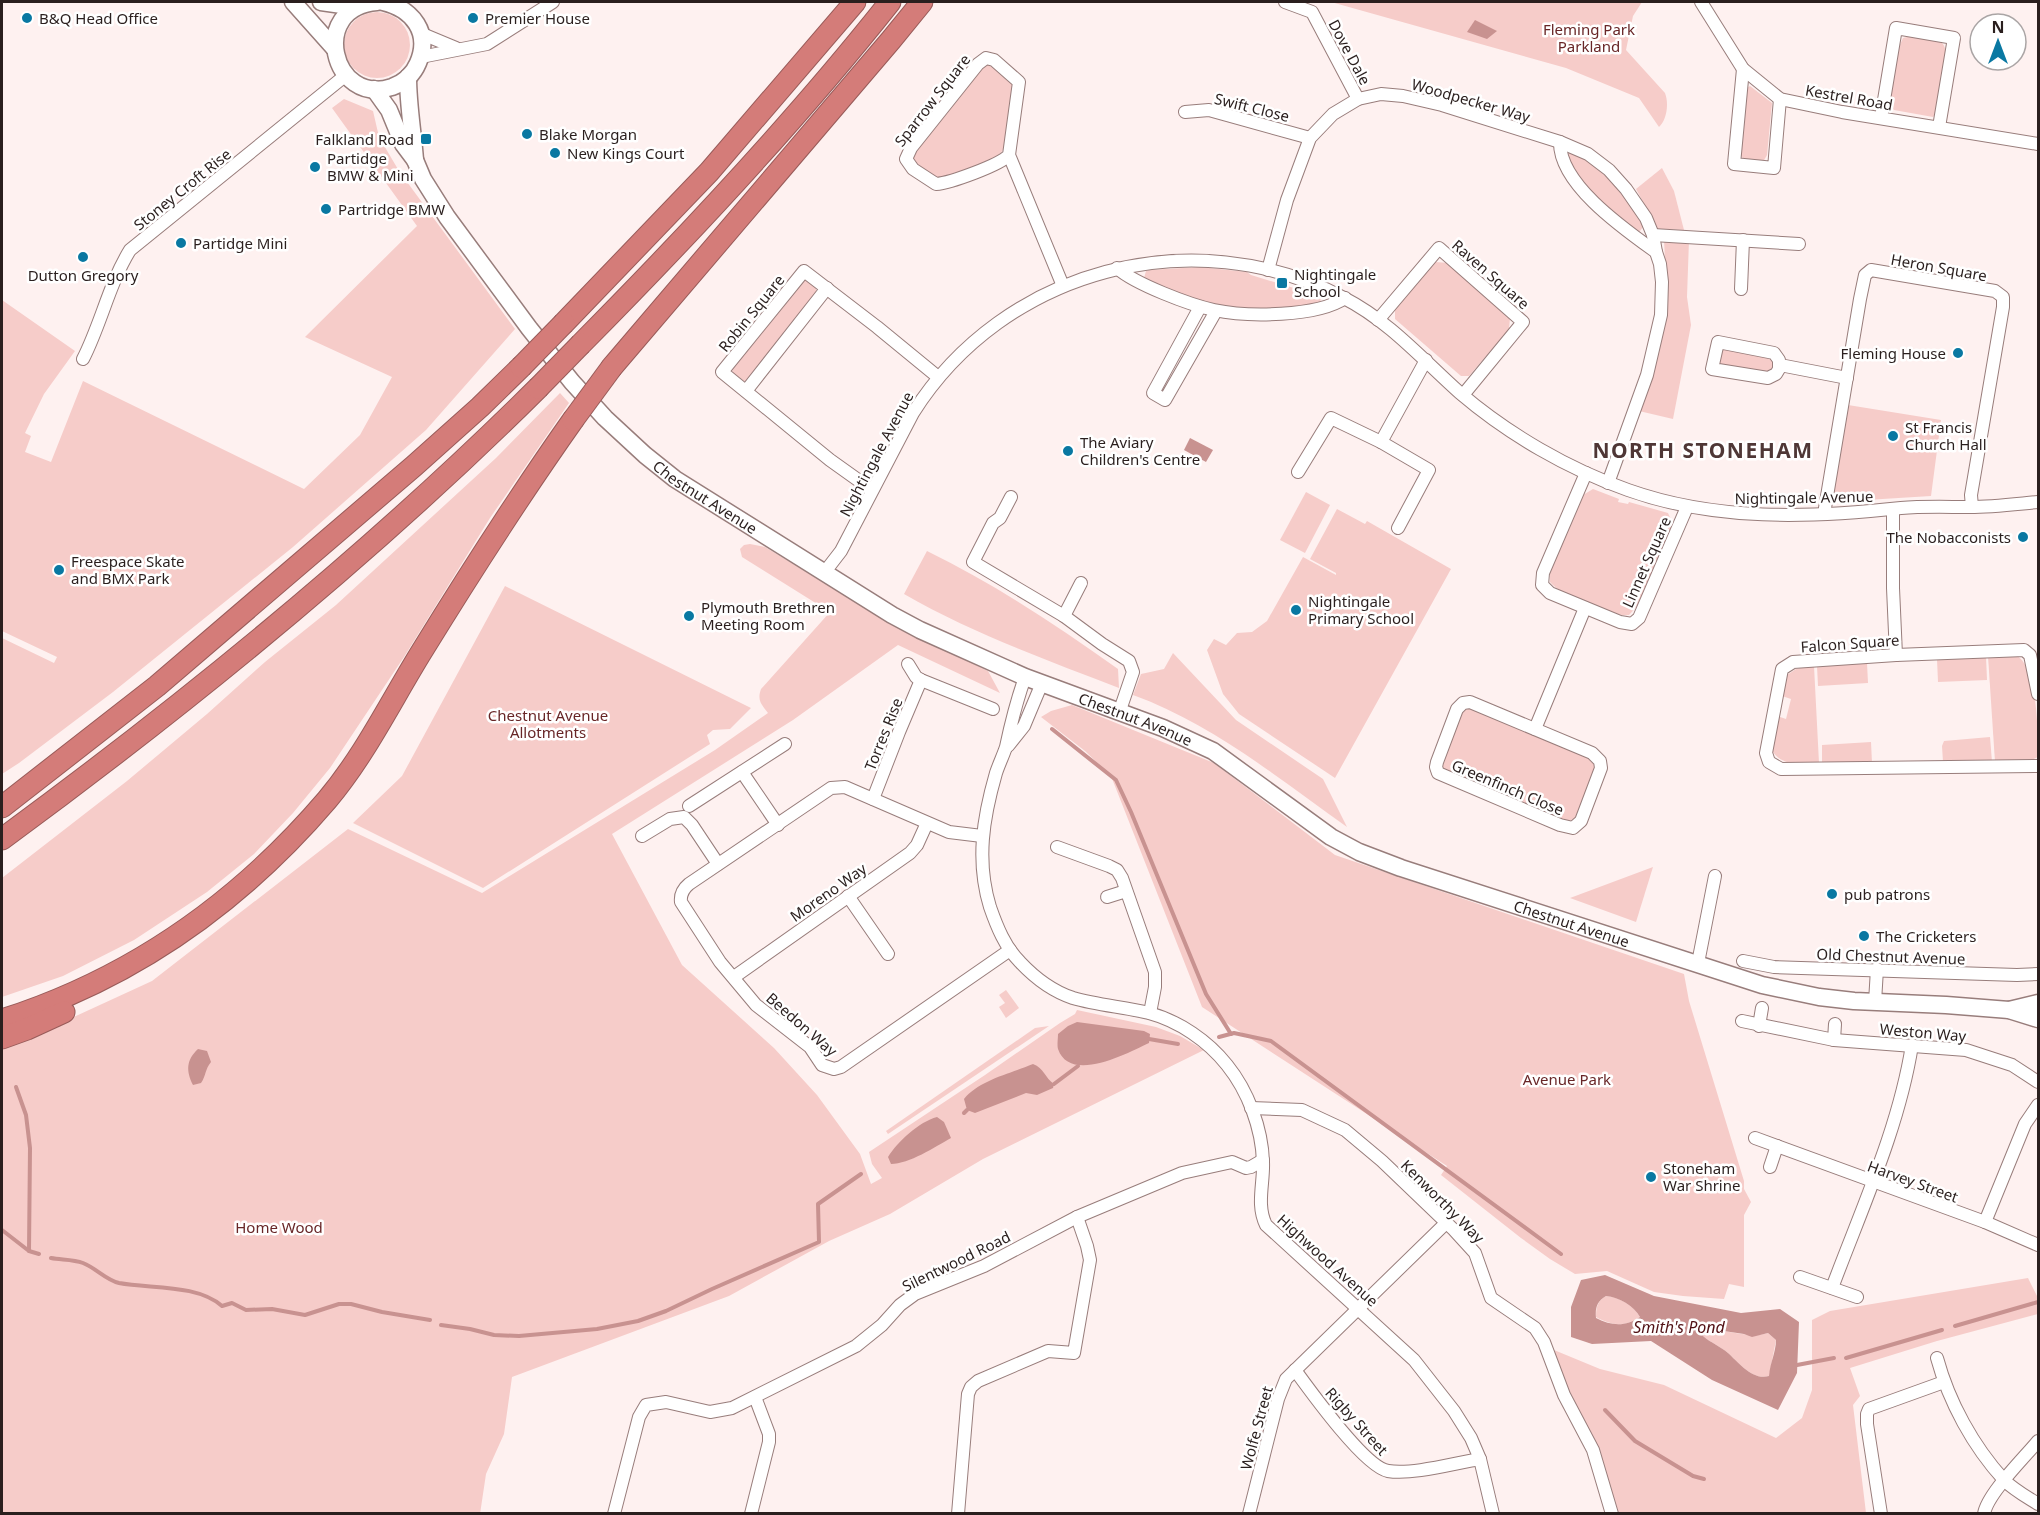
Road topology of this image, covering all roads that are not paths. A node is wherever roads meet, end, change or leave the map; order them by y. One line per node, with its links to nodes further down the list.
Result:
1 (292, 2): 12 (street)
2 (321, 2): 9 (street)
3 (553, 2): 13 (street)
4 (855, 2): 70 (highway, bridge)
5 (890, 2): 87 (highway, bridge)
6 (922, 2): 97 (highway, bridge)
7 (1285, 2): 19 (street, Dove Dale)
8 (1701, 2): 15 (street, Kestrel Road)
9 (370, 3): 10 (street); 12 (street)
10 (410, 8): 11 (street)
11 (420, 33): 13 (street); 14 (street)
12 (334, 48): 16 (street)
13 (456, 48): 14 (street)
14 (421, 57): 17 (street)
15 (1743, 69): 20 (street, Kestrel Road); 20 (street)
16 (346, 75): 18 (street); 42 (street, Stoney Croft Rise)
17 (408, 77): 18 (street); 28 (street, Chestnut Avenue)
18 (374, 89): 28 (street, Chestnut Avenue)
19 (1358, 99): 24 (street, Woodpecker Way); 25 (street, Woodpecker Way)
20 (1780, 99): 22 (street, Kestrel Road)
21 (1185, 112): 24 (street, Swift Close)
22 (1881, 118): 23 (street, Kestrel Road); 23 (street)
23 (1939, 127): 26 (street, Kestrel Road)
24 (1310, 138): 34 (street, Woodpecker Way)
25 (1560, 142): 29 (street, Woodpecker Way); 32 (street)
26 (2038, 144)
27 (1009, 155): 27 (street, Sparrow Square); 35 (street)
28 (415, 160): 61 (street, Chestnut Avenue)
29 (1653, 234): 30 (street); 32 (street, Woodpecker Way)
30 (1743, 240): 31 (street); 37 (street)
31 (1799, 244)
32 (1656, 252): 52 (street, Woodpecker Way)
33 (1117, 268): 34 (street, Nightingale Avenue); 35 (street, Nightingale Avenue); 39 (street)
34 (1268, 270): 38 (street, Nightingale Avenue)
35 (1063, 286): 45 (street, Nightingale Avenue)
36 (827, 288): 45 (street, Robin Square); 47 (street); 47 (street, Robin Square)
37 (1741, 289)
38 (1345, 298): 40 (street); 41 (street, Nightingale Avenue)
39 (1200, 307): 40 (street); 40 (street)
40 (1216, 311)
41 (1378, 320): 43 (street, Nightingale Avenue); 48 (street, Raven Square)
42 (83, 359)
43 (1426, 360): 48 (street, Nightingale Avenue); 49 (street)
44 (1780, 365): 44 (street); 46 (street)
45 (938, 377): 53 (street, Nightingale Avenue)
46 (1847, 378): 57 (street, Heron Square); 59 (street, Heron Square)
47 (746, 391): 53 (street, Robin Square)
48 (1463, 395): 51 (street, Nightingale Avenue)
49 (1381, 442): 50 (street); 60 (street)
50 (1298, 472)
51 (1586, 473): 52 (street, Nightingale Avenue); 63 (street, Linnet Square)
52 (1608, 483): 56 (street, Nightingale Avenue)
53 (872, 490): 61 (street, Nightingale Avenue)
54 (1011, 497): 64 (street)
55 (2038, 502): 57 (street, Nightingale Avenue)
56 (1687, 507): 59 (street, Nightingale Avenue); 63 (street, Linnet Square)
57 (1972, 507): 58 (street, Nightingale Avenue)
58 (1893, 510): 59 (street, Nightingale Avenue); 65 (street)
59 (1824, 514)
60 (1398, 528)
61 (824, 573): 67 (street, Chestnut Avenue)
62 (1081, 583): 64 (street)
63 (1585, 608): 74 (street)
64 (1064, 616): 73 (street)
65 (1896, 655): 71 (street, Falcon Square); 77 (street, Falcon Square)
66 (908, 664): 68 (street)
67 (1025, 677): 69 (street, Chestnut Avenue); 76 (street, Highwood Avenue)
68 (921, 680): 72 (street); 80 (street, Torres Rise)
69 (1042, 683): 73 (street, Chestnut Avenue); 76 (street, Highwood Avenue)
70 (157, 686): 79 (highway); 82 (highway)
71 (2038, 694)
72 (993, 709)
73 (1119, 713): 98 (street, Chestnut Avenue)
74 (1536, 729): 74 (street, Greenfinch Close)
75 (785, 744): 78 (street)
76 (1005, 749): 86 (street, Highwood Avenue)
77 (2038, 766)
78 (742, 772): 81 (street); 84 (street)
79 (2, 791)
80 (873, 799): 83 (street, Beedon Way); 84 (street, Beedon Way)
81 (689, 806)
82 (2, 807)
83 (927, 823): 86 (street, Beedon Way); 92 (street, Moreno Way)
84 (777, 825): 89 (street, Beedon Way)
85 (642, 836): 89 (street)
86 (982, 836): 94 (street, Highwood Avenue)
87 (2, 839)
88 (1057, 847): 91 (street)
89 (718, 864): 101 (street, Beedon Way)
90 (1715, 876): 98 (street)
91 (1126, 891): 93 (street); 106 (street)
92 (848, 896): 95 (street); 101 (street, Moreno Way)
93 (1107, 897)
94 (1010, 950): 101 (street, Beedon Way); 106 (street, Highwood Avenue)
95 (888, 954)
96 (1743, 961): 99 (street, Old Chestnut Avenue)
97 (136, 962): 108 (highway); 112 (highway)
98 (1698, 963): 102 (street, Chestnut Avenue)
99 (1877, 969): 100 (street, Old Chestnut Avenue); 102 (street)
100 (2038, 974)
101 (734, 977)
102 (1875, 1002): 105 (street, Chestnut Avenue)
103 (2038, 1003): 105 (street, Chestnut Avenue)
104 (1762, 1008): 111 (street)
105 (2009, 1010): 107 (street, Chestnut Avenue)
106 (1150, 1013): 117 (street, Highwood Avenue)
107 (2038, 1019)
108 (2, 1020)
109 (1742, 1022): 111 (street, Weston Way)
110 (1835, 1024): 113 (street)
111 (1759, 1026): 113 (street, Weston Way)
112 (2, 1038)
113 (1834, 1040): 114 (street, Weston Way)
114 (1912, 1045): 115 (street, Weston Way); 122 (street)
115 (2038, 1082)
116 (2038, 1105): 124 (street)
117 (1251, 1108): 120 (street, Highwood Avenue); 125 (street, Kenworthy Way)
118 (1755, 1138): 119 (street, Harvey Street)
119 (1777, 1146): 121 (street); 122 (street, Harvey Street)
120 (1263, 1160): 123 (street, Silentwood Road); 130 (street, Highwood Avenue)
121 (1770, 1167)
122 (1872, 1182): 124 (street, Harvey Street); 128 (street)
123 (1077, 1217): 134 (street, Silentwood Road); 141 (street)
124 (1985, 1222): 126 (street, Harvey Street)
125 (1445, 1224): 130 (street, Wolfe Street); 144 (street, Kenworthy Way)
126 (2038, 1245)
127 (1800, 1277): 128 (street)
128 (1832, 1288): 129 (street)
129 (1857, 1297)
130 (1359, 1308): 132 (street, Wolfe Street); 136 (street, Highwood Avenue)
131 (1937, 1358): 133 (street)
132 (1295, 1370): 136 (street, Rigby Street); 142 (street, Wolfe Street)
133 (1944, 1382): 137 (street); 145 (street)
134 (755, 1397): 139 (street, Silentwood Road); 140 (street)
135 (2038, 1441): 137 (street)
136 (1480, 1459): 143 (street, Highwood Avenue)
137 (2005, 1480): 138 (street); 146 (street)
138 (2038, 1504)
139 (614, 1514)
140 (751, 1514)
141 (958, 1514)
142 (1249, 1514)
143 (1494, 1514)
144 (1612, 1514)
145 (1881, 1514)
146 (1984, 1514)

